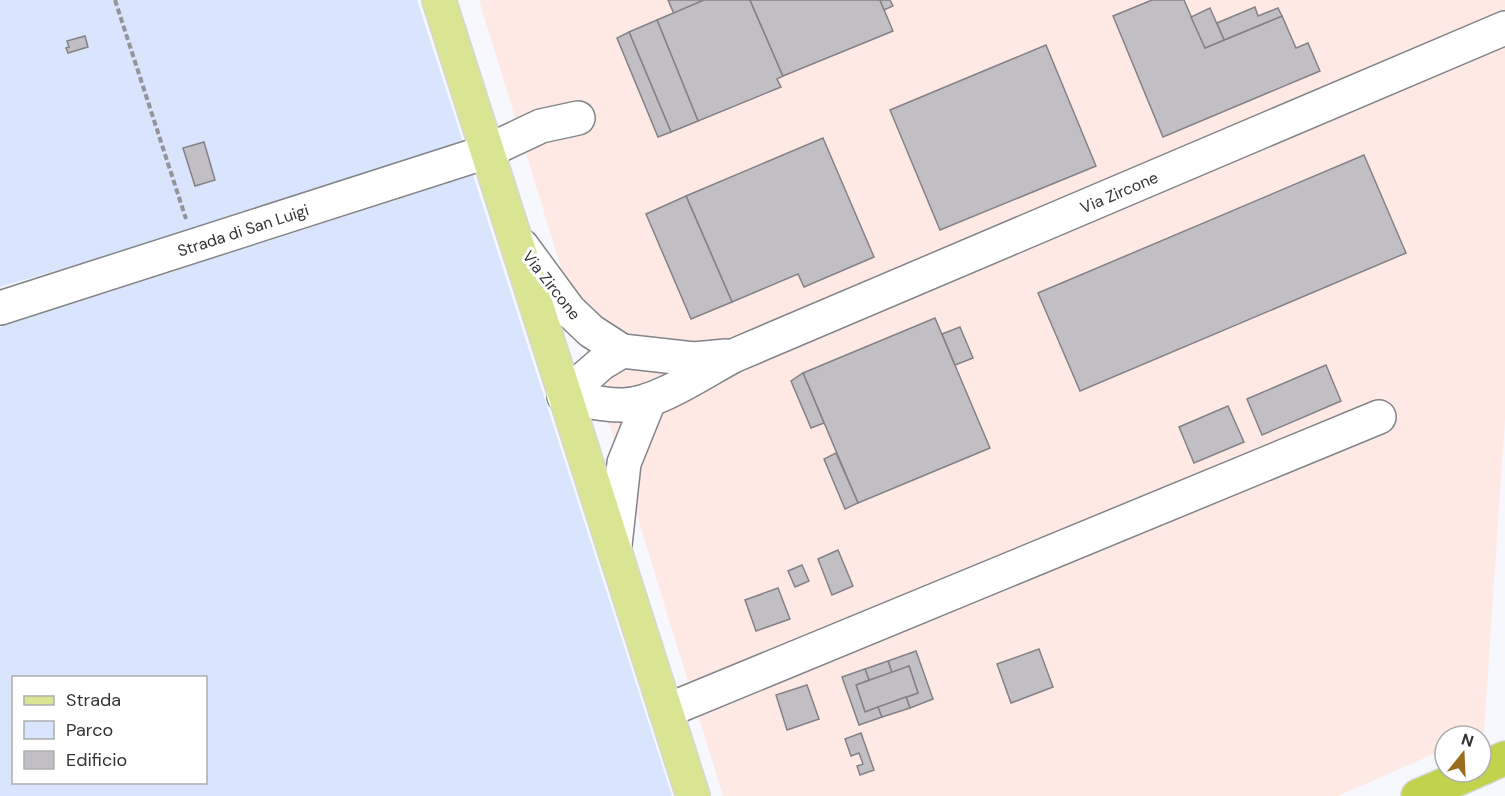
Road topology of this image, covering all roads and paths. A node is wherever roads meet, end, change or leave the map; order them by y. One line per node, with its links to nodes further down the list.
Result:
1 (115, 0): 7 (path)
2 (439, 0): 5 (main road)
3 (1505, 28): 10 (street, Via Zircone)
4 (578, 118): 5 (street, Strada di San Luigi)
5 (486, 152): 6 (main road); 7 (street, Strada di San Luigi)
6 (514, 236): 9 (street, Via Zircone); 11 (main road)
7 (195, 246): 8 (street, Strada di San Luigi)
8 (0, 308)
9 (622, 351): 10 (street, Via Zircone); 11 (street)
10 (733, 356): 12 (street, Via Zircone)
11 (564, 396): 12 (street, Via Zircone); 14 (main road)
12 (649, 401): 14 (street)
13 (1379, 417): 15 (street)
14 (615, 546): 15 (main road)
15 (666, 711): 17 (main road)
16 (1446, 784): 18 (highway)
17 (693, 796)
18 (1418, 796)

